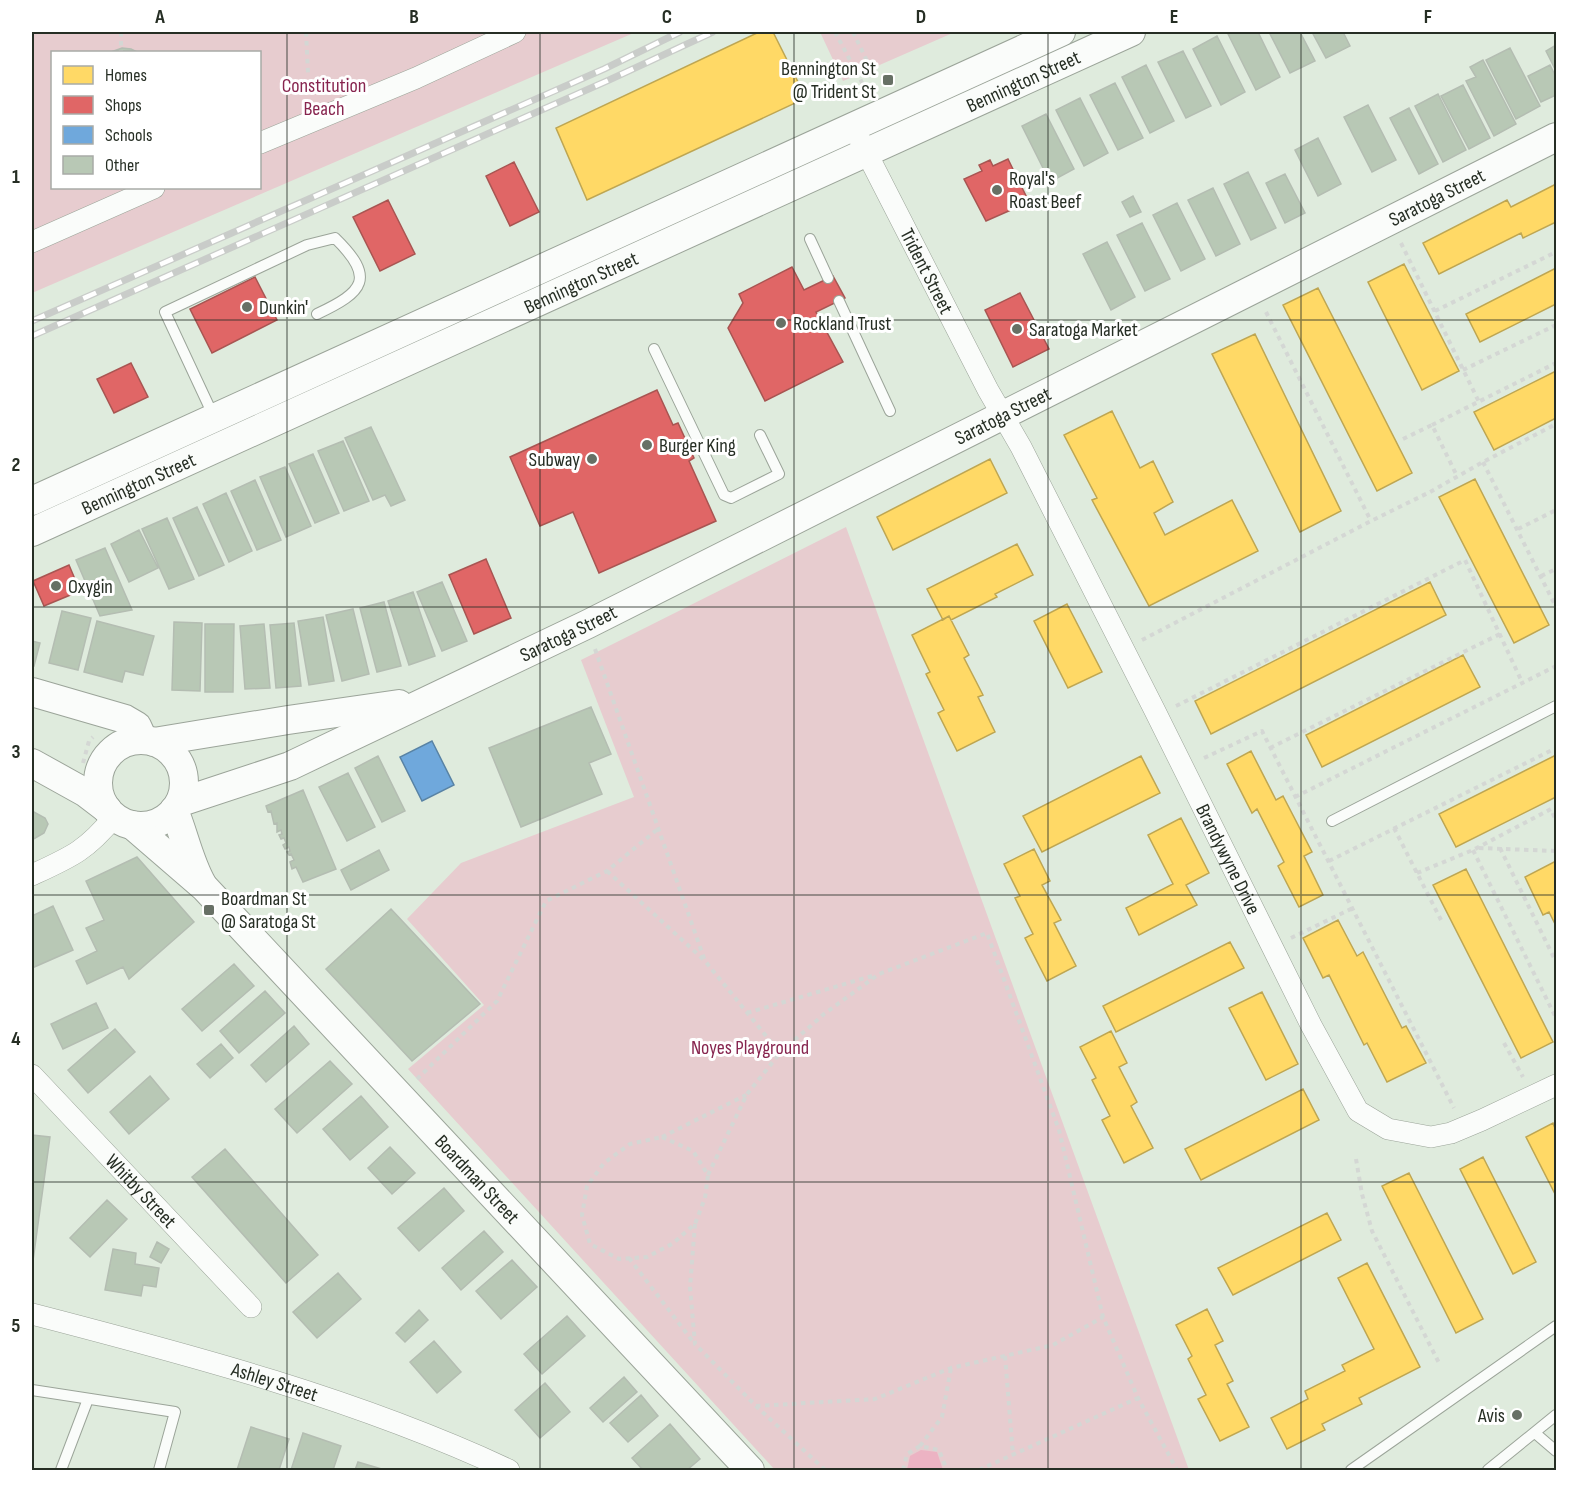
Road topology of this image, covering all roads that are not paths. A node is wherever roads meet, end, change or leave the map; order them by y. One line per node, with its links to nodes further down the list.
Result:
1 (515, 32): 6 (street)
2 (1061, 32): 4 (main road, Bennington Street)
3 (1131, 32): 7 (main road, Bennington Street)
4 (853, 126): 7 (street, Trident Street); 9 (main road, Bennington Street)
5 (1557, 137): 23 (main road, Saratoga Street)
6 (261, 143)
7 (866, 152): 10 (main road, Bennington Street); 23 (street, Trident Street)
8 (152, 189): 12 (street)
9 (677, 206): 10 (main road); 13 (main road, Bennington Street)
10 (690, 232): 15 (main road, Bennington Street)
11 (810, 239): 14 (lane)
12 (32, 242)
13 (539, 268): 15 (main road); 17 (main road, Bennington Street)
14 (828, 278)
15 (550, 295): 19 (main road, Bennington Street)
16 (839, 301): 22 (lane)
17 (445, 311): 19 (main road); 21 (main road, Bennington Street)
18 (317, 314): 24 (lane)
19 (457, 338): 21 (main road, Bennington Street)
20 (654, 349): 25 (lane)
21 (341, 375): 24 (main road, Bennington Street); 27 (main road, Bennington Street)
22 (890, 411)
23 (1002, 416): 29 (main road, Saratoga Street); 39 (street, Brandywyne Drive)
24 (214, 417): 26 (main road, Bennington Street)
25 (760, 435)
26 (32, 501)
27 (32, 532)
28 (32, 692): 31 (main road)
29 (448, 692): 31 (main road, Saratoga Street); 33 (main road, Saratoga Street)
30 (1557, 706): 35 (lane)
31 (149, 741): 33 (main road); 34 (main road)
32 (32, 764): 34 (main road)
33 (178, 806): 34 (main road); 37 (main road, Boardman Street)
34 (118, 817): 36 (street); 37 (main road, Boardman Street)
35 (1332, 821)
36 (32, 875)
37 (205, 888): 51 (main road, Boardman Street)
38 (32, 1075): 40 (street, Whitby Street)
39 (1557, 1085)
40 (251, 1307)
41 (32, 1314): 50 (street, Ashley Street)
42 (1557, 1326): 52 (lane)
43 (32, 1390): 44 (lane)
44 (88, 1399): 48 (lane); 49 (lane)
45 (1557, 1415): 46 (lane)
46 (1535, 1433): 47 (lane); 53 (lane)
47 (1557, 1451)
48 (61, 1470)
49 (159, 1470)
50 (509, 1470)
51 (750, 1470)
52 (1351, 1470)
53 (1488, 1470)

